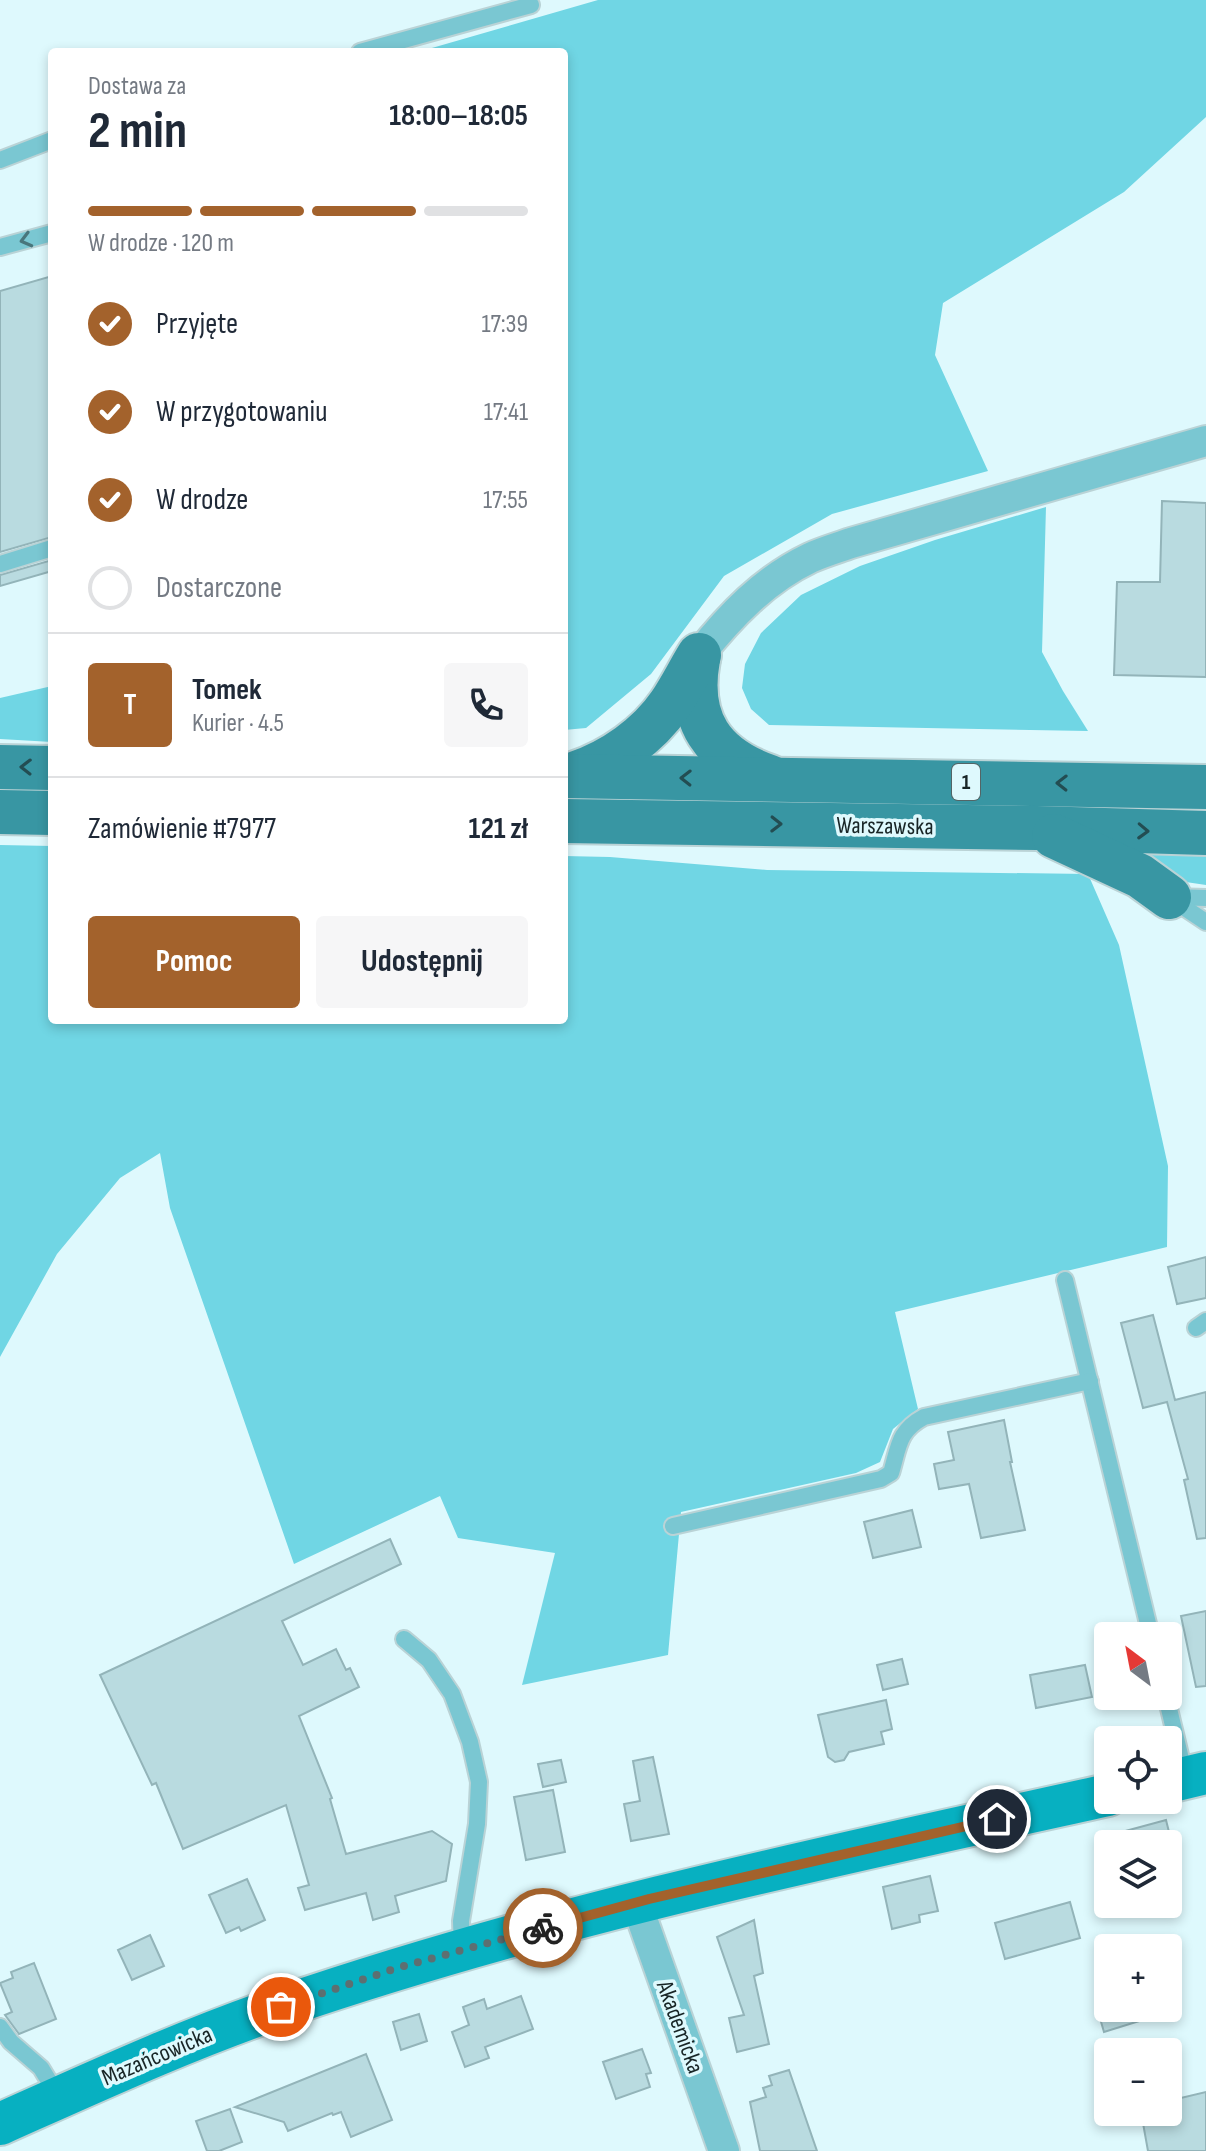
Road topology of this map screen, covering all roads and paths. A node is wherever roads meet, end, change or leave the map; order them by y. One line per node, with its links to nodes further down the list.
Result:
1 (531, 5): 2 (lane)
2 (375, 48)
3 (48, 142): 4 (lane)
4 (0, 160)
5 (48, 234): 6 (lane, one-way to 6)
6 (0, 247)
7 (1206, 441): 10 (street)
8 (48, 549): 9 (lane)
9 (0, 564)
10 (699, 655): 13 (main road); 15 (main road)
11 (0, 767): 12 (main road, one-way to 11)
12 (48, 768)
13 (568, 775)
14 (568, 776): 15 (main road, Warszawska / 1, one-way to 14)
15 (792, 779): 16 (main road, Warszawska / 1, one-way to 15)
16 (1206, 787)
17 (0, 812): 18 (main road)
18 (48, 813)
19 (568, 821): 20 (main road, Warszawska / 1, one-way to 20)
20 (1037, 828): 21 (main road, Warszawska / 1, one-way to 21); 22 (main road)
21 (1206, 833)
22 (1188, 897): 23 (lane)
23 (1206, 922)
24 (1065, 1280): 25 (lane)
25 (1090, 1381): 26 (lane); 27 (lane)
26 (673, 1526)
27 (1148, 1622)
28 (404, 1639): 33 (lane)
29 (1170, 1710): 30 (lane)
30 (1187, 1778)
31 (1094, 1798): 32 (street, Mazańcowicka)
32 (636, 1902): 33 (street, Mazańcowicka); 37 (street, Akademicka)
33 (462, 1951): 35 (street, Mazańcowicka)
34 (0, 2027): 35 (lane)
35 (59, 2098): 36 (street, Mazańcowicka)
36 (0, 2124)
37 (724, 2151)

